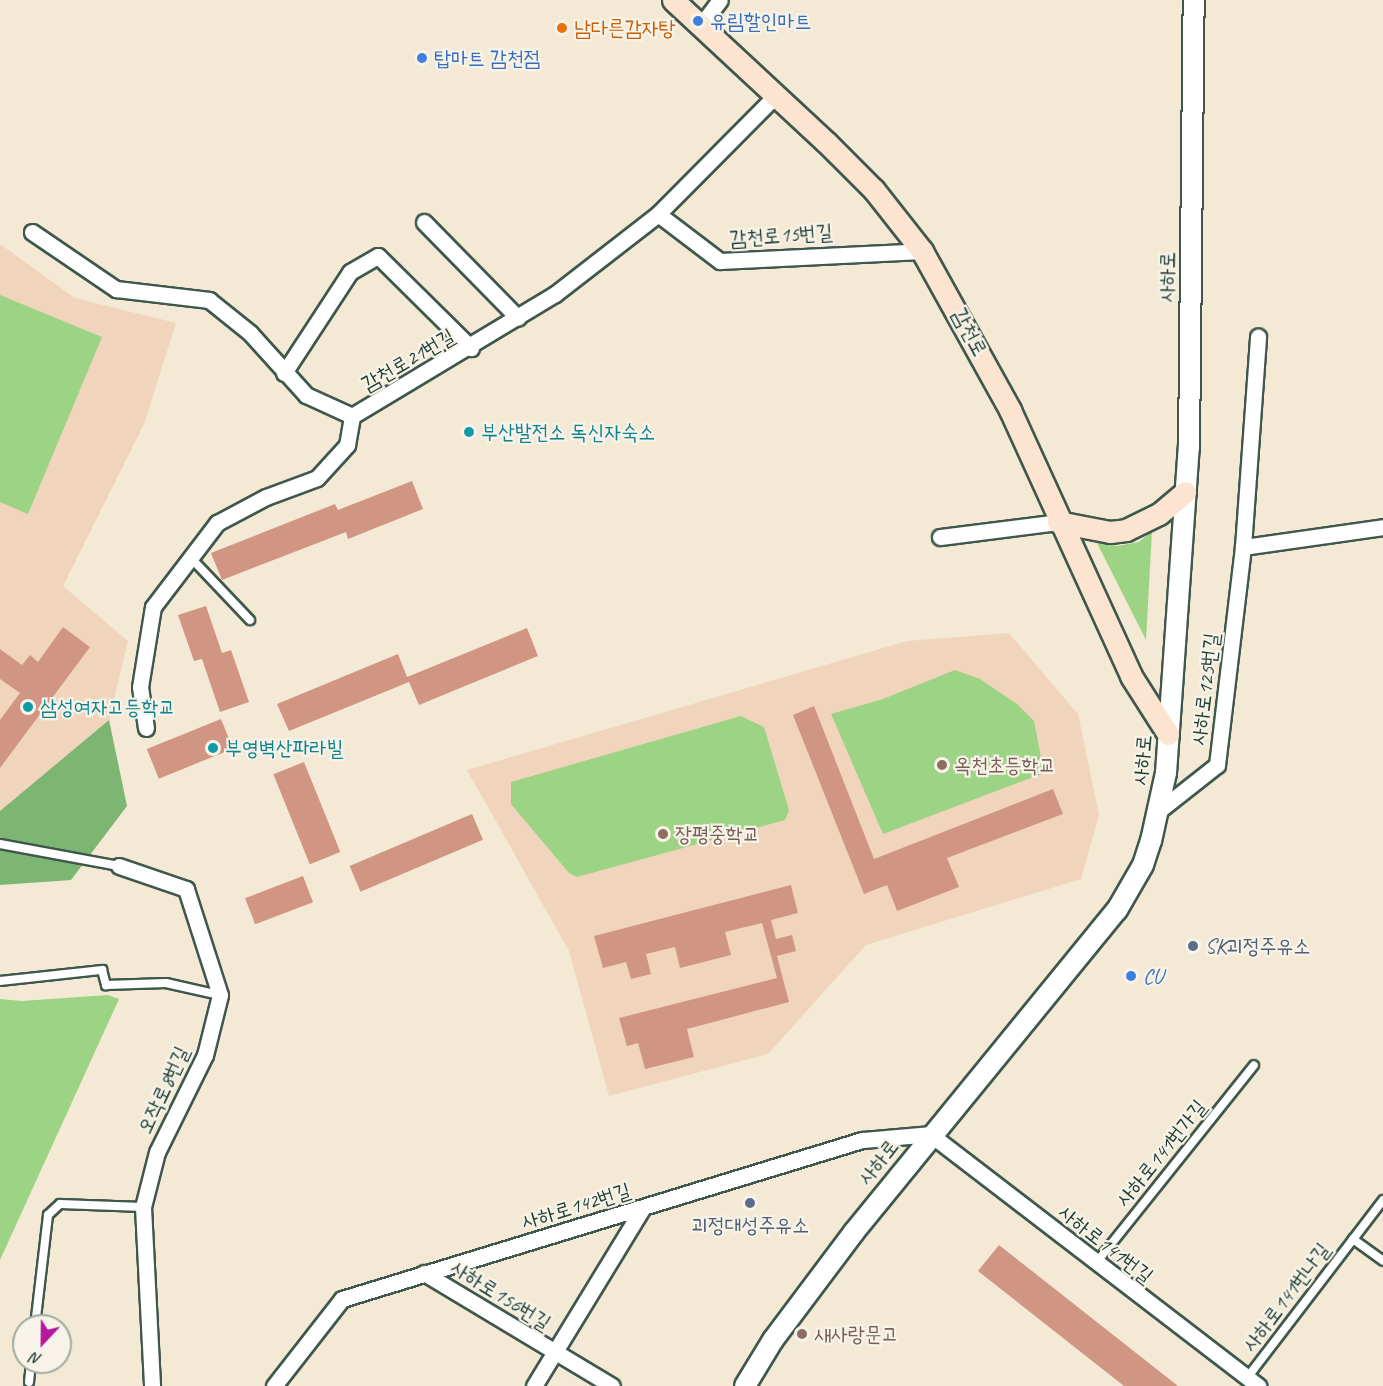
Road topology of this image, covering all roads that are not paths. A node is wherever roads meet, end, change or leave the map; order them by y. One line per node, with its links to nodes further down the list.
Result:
1 (673, 0): 4 (main road, 감천로)
2 (720, 0): 4 (street)
3 (1194, 0): 15 (street, 사하로)
4 (701, 25): 5 (main road, 감천로)
5 (776, 94): 6 (street, 감천로21번길); 9 (main road, 감천로)
6 (658, 214): 9 (street, 감천로15번길); 10 (street, 감천로21번길)
7 (424, 222): 10 (street)
8 (32, 232): 13 (street, 감천로21번길)
9 (922, 251): 16 (main road, 감천로)
10 (518, 318): 12 (street, 감천로21번길)
11 (1258, 337): 19 (street, 사하로125번길)
12 (471, 348): 13 (street); 14 (street, 감천로21번길)
13 (284, 373): 14 (street, 감천로21번길)
14 (352, 416): 20 (street)
15 (1185, 492): 16 (main road); 23 (street, 사하로)
16 (1058, 522): 18 (street); 23 (main road, 감천로)
17 (1383, 527): 19 (street)
18 (940, 537)
19 (1242, 547): 24 (street, 사하로125번길)
20 (190, 557): 21 (lane); 22 (street)
21 (250, 620)
22 (146, 728)
23 (1168, 734): 24 (street, 사하로)
24 (1161, 809): 30 (street, 사하로)
25 (0, 844): 26 (lane)
26 (119, 866): 28 (street)
27 (0, 981): 28 (lane)
28 (220, 995): 32 (street, 오작로8번길)
29 (1254, 1065): 36 (lane, 사하로141번가길)
30 (930, 1134): 33 (street, 사하로142번길); 36 (street, 사하로141번길); 47 (street, 사하로)
31 (1383, 1200): 34 (lane, 사하로141번나길)
32 (143, 1207): 38 (lane); 43 (street, 오작로8번길)
33 (642, 1209): 37 (street, 사하로142번길); 39 (street)
34 (1353, 1239): 35 (lane, 사하로141번나길); 42 (lane, 사하로141번나길)
35 (1383, 1261)
36 (1096, 1263): 42 (street, 사하로141번길)
37 (424, 1273): 39 (street, 사하로156번길); 44 (street, 사하로142번길)
38 (36, 1314)
39 (555, 1353): 45 (street, 사하로156번길); 46 (street, 사하로156번길)
40 (30, 1374): 41 (lane)
41 (29, 1382)
42 (1252, 1382)
43 (152, 1386)
44 (274, 1386)
45 (534, 1386)
46 (612, 1386)
47 (745, 1386)

